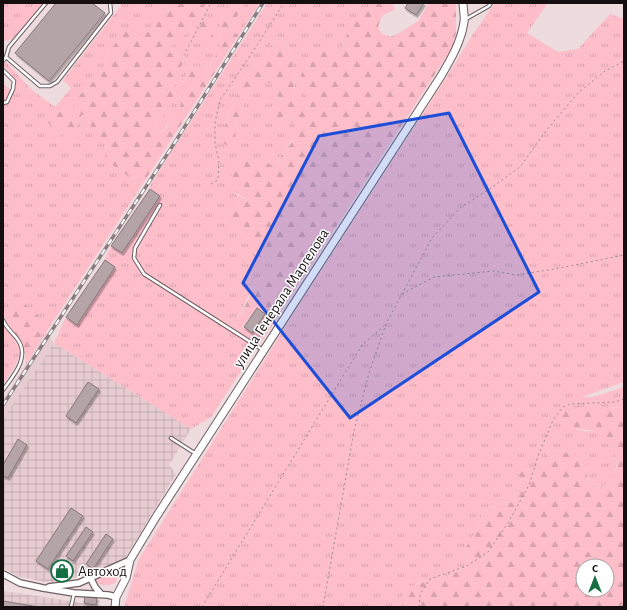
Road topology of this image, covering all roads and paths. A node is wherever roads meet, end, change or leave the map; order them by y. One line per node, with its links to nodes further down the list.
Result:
1 (46, 3): 9 (lane)
2 (110, 3): 9 (lane)
3 (211, 3): 8 (path)
4 (284, 3): 14 (path)
5 (463, 3): 7 (main road, улица Генерала Маргелова)
6 (491, 3): 7 (lane)
7 (464, 20): 20 (main road, улица Генерала Маргелова)
8 (186, 51)
9 (6, 57): 10 (lane)
10 (3, 61)
11 (624, 61): 17 (path)
12 (3, 70): 13 (lane)
13 (3, 103)
14 (211, 184)
15 (160, 205): 20 (lane)
16 (624, 255): 17 (path)
17 (401, 294): 19 (path)
18 (3, 320): 21 (lane)
19 (386, 324): 32 (path); 35 (path)
20 (263, 350): 24 (main road, улица Генерала Маргелова)
21 (3, 390)
22 (624, 399): 38 (path)
23 (171, 438): 24 (lane)
24 (197, 454): 25 (main road, улица Генерала Маргелова)
25 (130, 560): 27 (street); 31 (main road, улица Генерала Маргелова)
26 (3, 574): 28 (street)
27 (90, 577): 28 (street); 30 (street)
28 (42, 588): 29 (street)
29 (74, 593): 30 (street); 33 (lane)
30 (101, 594): 31 (street)
31 (116, 597): 34 (main road, улица Генерала Маргелова)
32 (324, 601): 36 (path); 37 (path)
33 (71, 607)
34 (115, 607)
35 (202, 607)
36 (320, 607)
37 (323, 607)
38 (419, 607)

